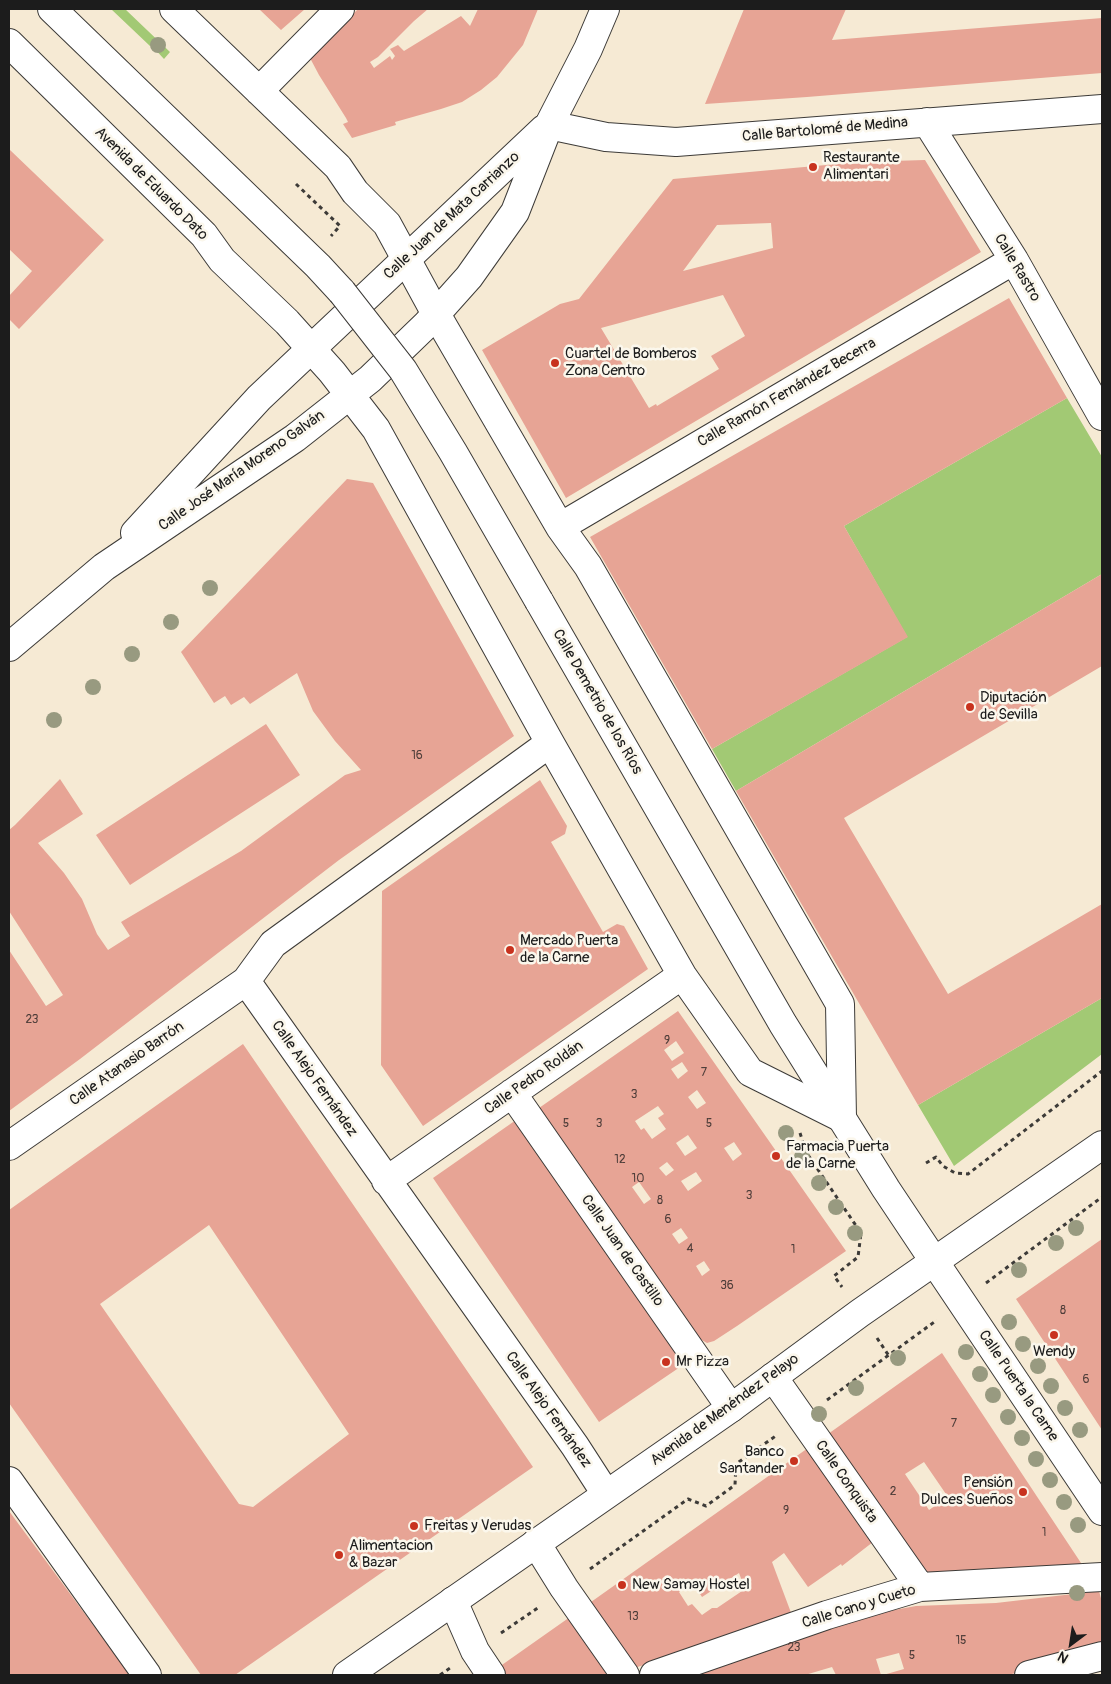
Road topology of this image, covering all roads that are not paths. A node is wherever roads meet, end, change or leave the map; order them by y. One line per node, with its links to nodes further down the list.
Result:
1 (52, 9): 14 (street)
2 (174, 9): 6 (street)
3 (340, 9): 6 (street)
4 (605, 9): 9 (street, Calle Juan de Mata Carrianzo)
5 (9, 44): 16 (street, Avenida de Eduardo Dato)
6 (259, 91): 10 (street)
7 (1102, 109): 8 (street, Calle Bartolomé de Medina)
8 (927, 122): 9 (street, Calle Bartolomé de Medina); 13 (street, Calle Rastro)
9 (549, 125): 11 (street, Calle Juan de Mata Carrianzo); 15 (street, Calle Juan de Mata Carrianzo)
10 (387, 224): 11 (street); 12 (street)
11 (427, 238): 12 (street, Calle Juan de Mata Carrianzo)
12 (406, 259): 14 (street, Calle Juan de Mata Carrianzo); 15 (street)
13 (1014, 260): 19 (street, Calle Rastro); 20 (street, Calle Ramón Fernández Becerra)
14 (348, 300): 16 (street, Calle José María Moreno Galván); 27 (street, Calle Demetrio de los Ríos, bridge)
15 (436, 314): 17 (street, Calle Juan de Mata Carrianzo); 20 (street)
16 (311, 348): 18 (street); 21 (street, Calle José María Moreno Galván)
17 (399, 352): 18 (street, Calle José María Moreno Galván)
18 (349, 395): 21 (street, Calle José María Moreno Galván); 23 (street)
19 (1102, 416)
20 (560, 527): 27 (street)
21 (104, 567): 22 (street, Calle José María Moreno Galván)
22 (9, 647)
23 (550, 743): 24 (street); 25 (street)
24 (682, 975): 26 (street, Calle Pedro Roldán); 27 (street)
25 (246, 982): 29 (street, Calle Atanasio Barrón); 30 (street, Calle Alejo Fernández)
26 (512, 1093): 30 (street, Calle Pedro Roldán); 33 (street, Calle Juan de Castillo)
27 (842, 1118): 31 (street, Calle Demetrio de los Ríos)
28 (1102, 1145): 31 (street, Avenida de Menéndez Pelayo)
29 (9, 1146)
30 (386, 1181): 35 (street, Calle Alejo Fernández)
31 (934, 1260): 32 (street, Avenida de Menéndez Pelayo); 36 (street, Calle Puerta la Carne)
32 (773, 1377): 33 (street, Avenida de Menéndez Pelayo); 39 (street, Calle Conquista)
33 (731, 1408): 35 (street, Avenida de Menéndez Pelayo)
34 (9, 1481): 42 (street)
35 (606, 1494): 37 (street, Avenida de Menéndez Pelayo)
36 (1102, 1511)
37 (536, 1543): 40 (street, Avenida de Menéndez Pelayo); 45 (street)
38 (1102, 1578): 39 (street, Calle Cano y Cueto)
39 (920, 1587): 46 (street, Calle Cano y Cueto)
40 (453, 1601): 43 (street, Avenida de Menéndez Pelayo); 44 (street)
41 (1102, 1656): 47 (street)
42 (147, 1675)
43 (347, 1675)
44 (491, 1675)
45 (625, 1675)
46 (654, 1675)
47 (1028, 1675)

